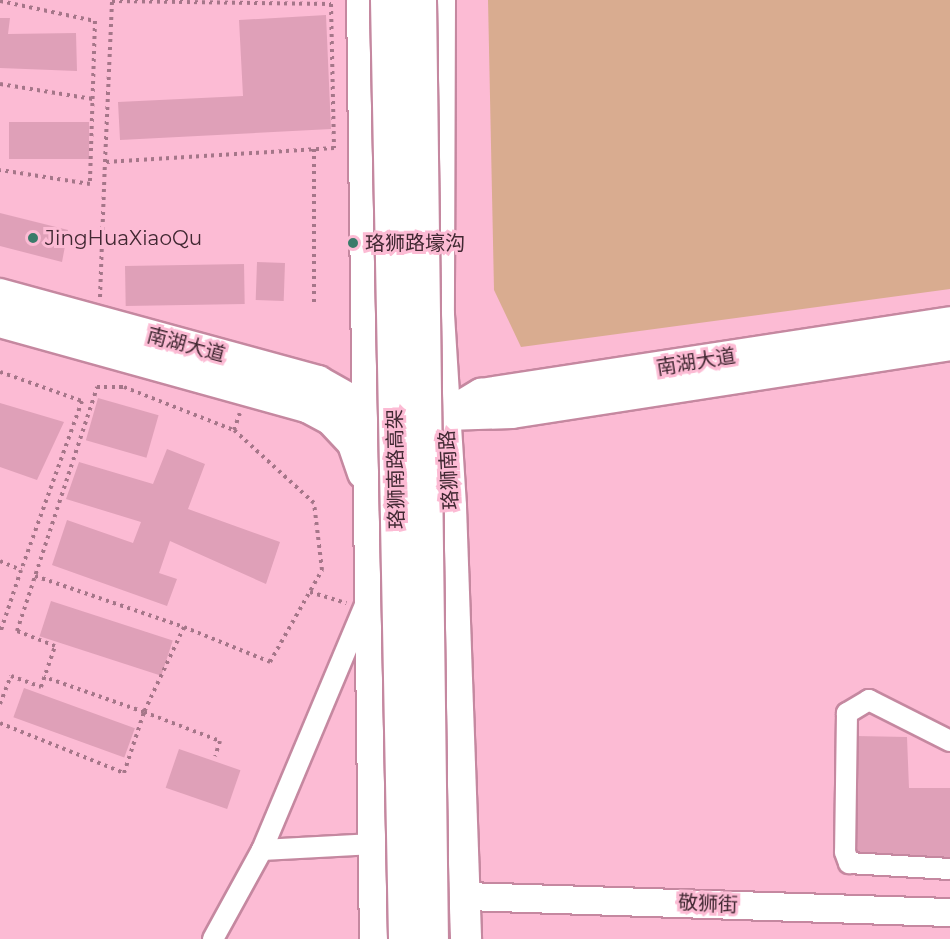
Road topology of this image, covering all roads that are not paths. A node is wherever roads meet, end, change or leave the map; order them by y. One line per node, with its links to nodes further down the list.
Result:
1 (362, 0): 9 (main road)
2 (387, 0): 25 (highway, 珞狮南路高架, bridge)
3 (419, 0): 26 (highway, 珞狮南路高架, bridge)
4 (441, 0): 6 (main road, 珞狮南路)
5 (0, 294): 11 (main road, 南湖大道)
6 (439, 315): 12 (main road); 14 (main road, 珞狮南路)
7 (0, 322): 11 (main road, 南湖大道)
8 (950, 322): 12 (main road, 南湖大道)
9 (366, 345): 11 (main road); 13 (main road)
10 (950, 345): 14 (main road, 南湖大道)
11 (313, 394): 13 (main road, 南湖大道); 15 (main road)
12 (481, 394): 14 (main road, 南湖大道)
13 (366, 409): 14 (main road, 南湖大道); 15 (main road)
14 (446, 415): 21 (main road, 珞狮南路)
15 (368, 488): 16 (main road)
16 (367, 602): 18 (main road); 19 (street)
17 (950, 741): 20 (street)
18 (374, 844): 19 (street); 24 (main road)
19 (262, 850): 23 (street)
20 (950, 869)
21 (466, 896): 22 (street, 敬狮街); 27 (main road, 珞狮南路)
22 (950, 912)
23 (213, 939)
24 (375, 939)
25 (405, 939)
26 (431, 939)
27 (466, 939)

